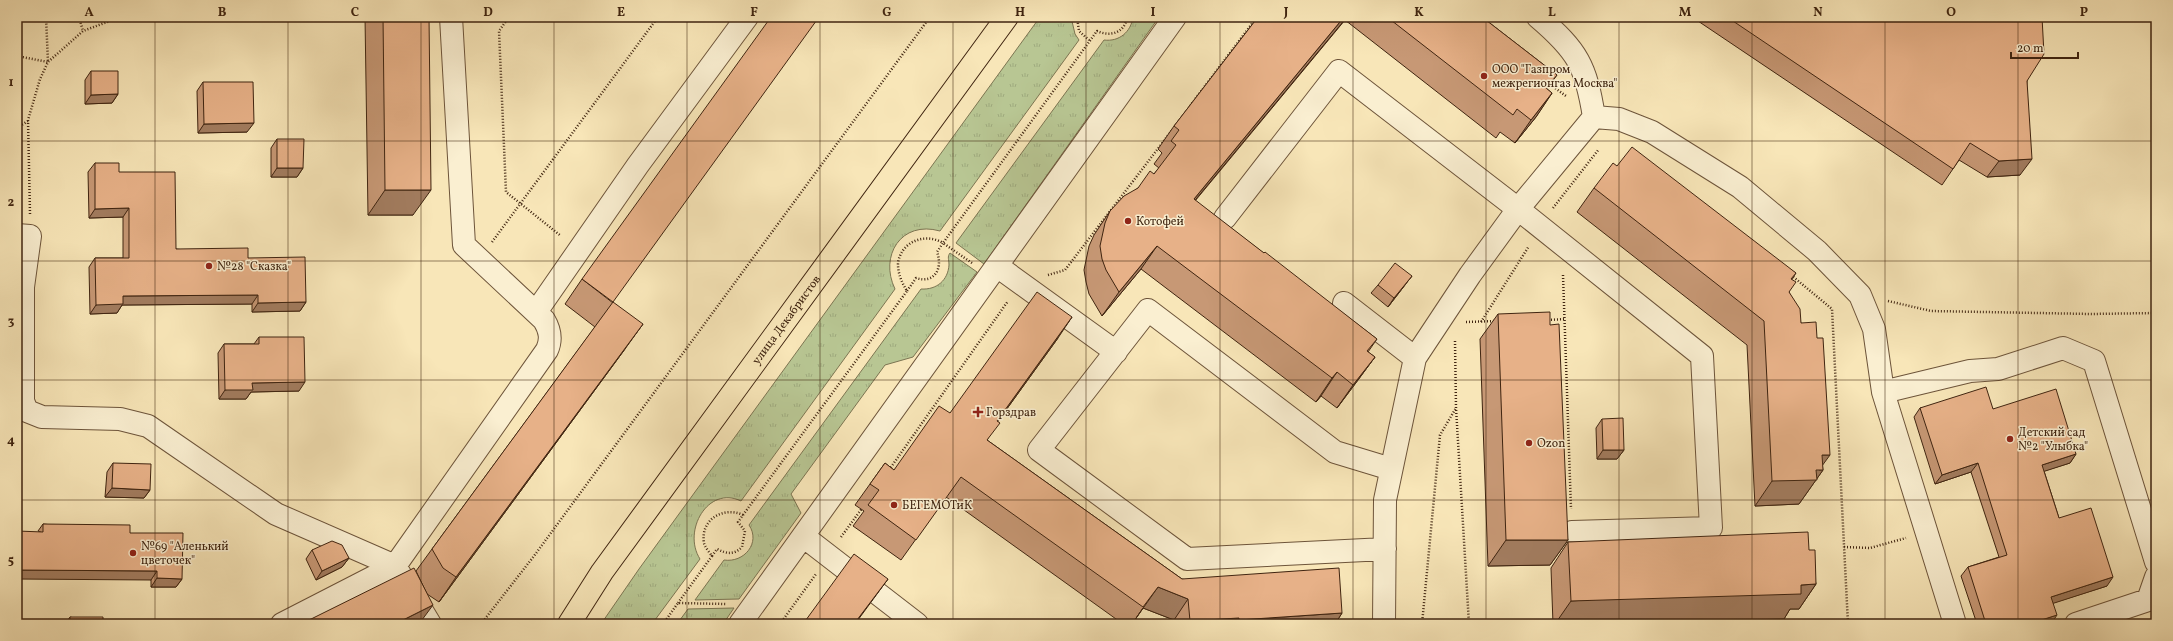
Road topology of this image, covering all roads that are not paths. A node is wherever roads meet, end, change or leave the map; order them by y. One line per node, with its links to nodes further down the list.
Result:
1 (451, 17): 12 (lane)
2 (747, 17): 12 (lane)
3 (1007, 17): 26 (main road, улица Декабристов)
4 (1175, 17): 10 (lane)
5 (1538, 17): 6 (lane)
6 (1594, 117): 7 (lane); 16 (lane)
7 (1518, 209): 8 (lane); 15 (lane); 18 (lane)
8 (1225, 218)
9 (24, 235): 13 (lane)
10 (997, 266): 14 (lane); 19 (lane)
11 (1344, 303): 15 (lane)
12 (536, 312): 22 (lane)
13 (20, 329): 22 (lane)
14 (1116, 352): 17 (lane); 20 (lane)
15 (1415, 358): 17 (lane)
16 (1883, 392): 21 (lane); 30 (lane)
17 (1391, 469): 20 (lane)
18 (1572, 532)
19 (803, 536): 27 (lane); 28 (lane)
20 (1385, 549): 29 (lane)
21 (2156, 562)
22 (395, 566): 24 (lane); 25 (lane)
23 (2156, 577): 31 (lane)
24 (282, 624)
25 (430, 624)
26 (569, 624)
27 (740, 624)
28 (917, 624)
29 (1384, 624)
30 (1955, 624)
31 (2076, 624)

